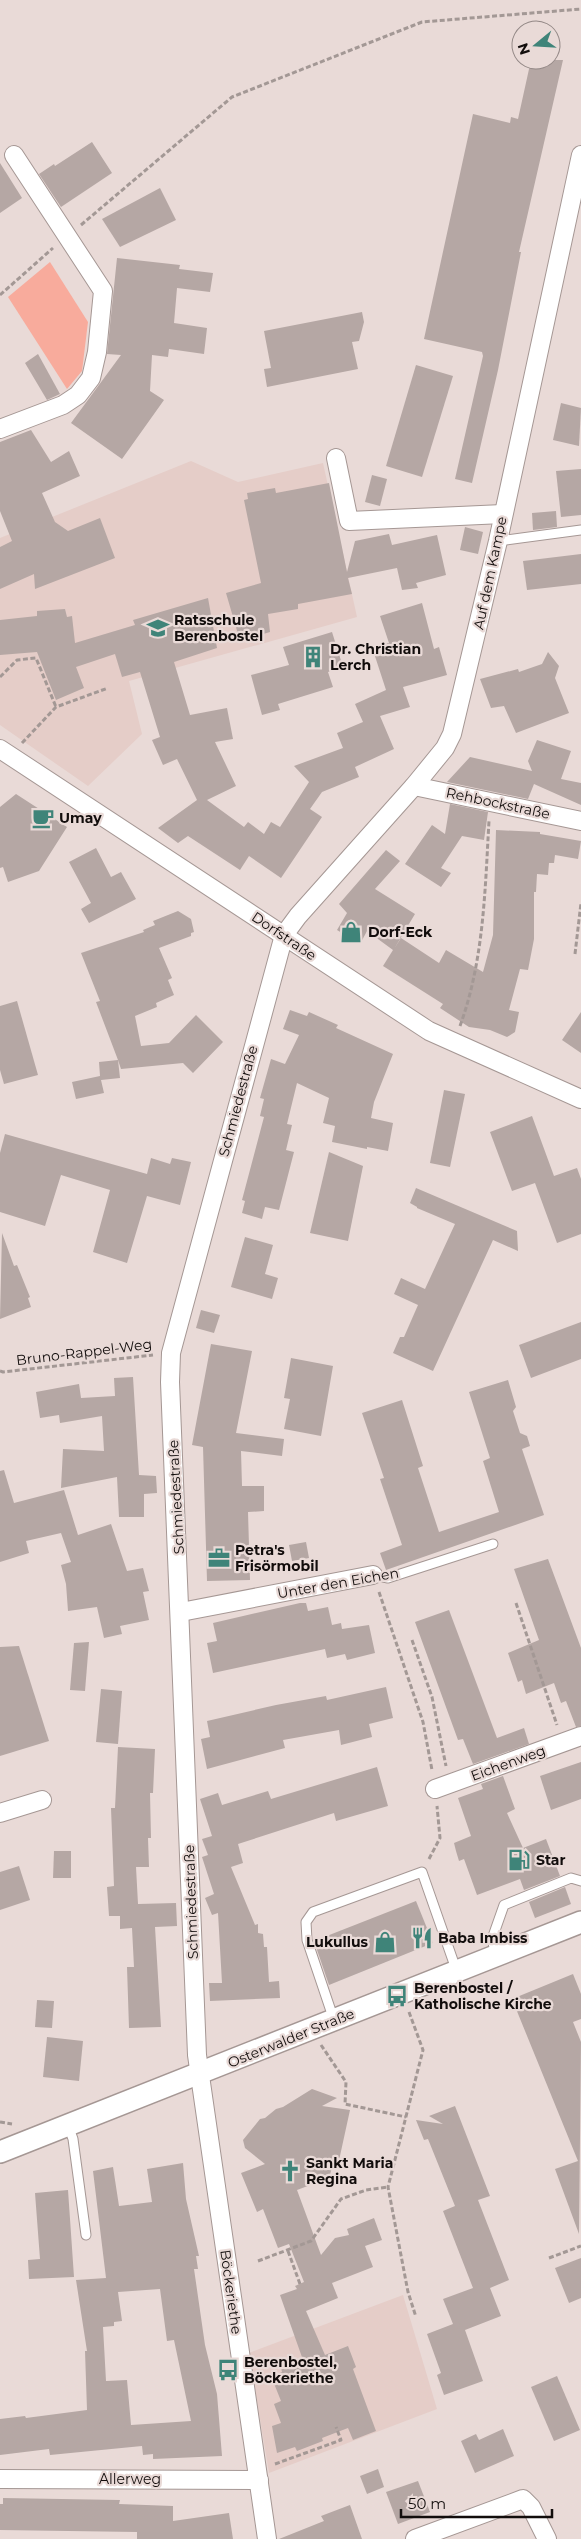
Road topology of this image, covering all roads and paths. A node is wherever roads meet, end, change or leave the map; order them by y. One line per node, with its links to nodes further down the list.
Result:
1 (581, 9): 4 (path)
2 (14, 155): 4 (street)
3 (581, 155): 8 (street, Auf dem Kampe)
4 (67, 237): 5 (path); 6 (street)
5 (0, 294)
6 (0, 429)
7 (336, 458): 8 (street)
8 (503, 514): 10 (street, Auf dem Kampe)
9 (581, 530): 10 (lane)
10 (498, 541): 15 (street, Auf dem Kampe)
11 (0, 677): 13 (path)
12 (108, 688): 13 (path)
13 (56, 707): 14 (path)
14 (5, 752): 19 (street, Dorfstraße)
15 (414, 786): 16 (street, Rehbockstraße); 19 (street, Auf dem Kampe)
16 (490, 802): 17 (street, Rehbockstraße); 21 (path)
17 (581, 821)
18 (581, 903): 20 (path)
19 (284, 935): 21 (street, Dorfstraße); 23 (street, Schmiedestraße)
20 (575, 954)
21 (455, 1042): 22 (street, Dorfstraße)
22 (581, 1099)
23 (171, 1353): 24 (path, Bruno-Rappel-Weg); 28 (street, Schmiedestraße)
24 (0, 1370)
25 (493, 1544): 26 (lane, Unter den Eichen)
26 (373, 1575): 28 (street, Unter den Eichen); 33 (path)
27 (516, 1603): 31 (path)
28 (181, 1612): 44 (street, Schmiedestraße)
29 (412, 1640): 32 (path)
30 (581, 1736): 31 (street, Eichenweg)
31 (564, 1742): 32 (street, Eichenweg)
32 (452, 1783): 33 (street, Eichenweg)
33 (435, 1790): 36 (path)
34 (42, 1800): 35 (street)
35 (0, 1813)
36 (422, 1872): 40 (lane); 42 (lane)
37 (581, 1881): 39 (lane)
38 (581, 1922): 39 (street, Osterwalder Straße)
39 (496, 1956): 40 (street, Osterwalder Straße)
40 (458, 1972): 42 (street, Osterwalder Straße)
41 (407, 2007): 45 (path)
42 (334, 2021): 44 (street, Osterwalder Straße)
43 (319, 2043): 45 (path)
44 (200, 2074): 46 (street, Osterwalder Straße); 57 (street, Böckeriethe)
45 (406, 2118): 48 (path)
46 (68, 2125): 47 (street, Osterwalder Straße); 49 (lane)
47 (0, 2152)
48 (388, 2187): 51 (path); 55 (path)
49 (86, 2235)
50 (581, 2246): 52 (path)
51 (288, 2250): 53 (path); 54 (path)
52 (549, 2258)
53 (258, 2262)
54 (300, 2284)
55 (416, 2317)
56 (336, 2427): 57 (path)
57 (259, 2475): 58 (street, Allerweg); 59 (street, Böckeriethe)
58 (0, 2478)
59 (267, 2539)
60 (416, 2539): 61 (street)
61 (547, 2539)

